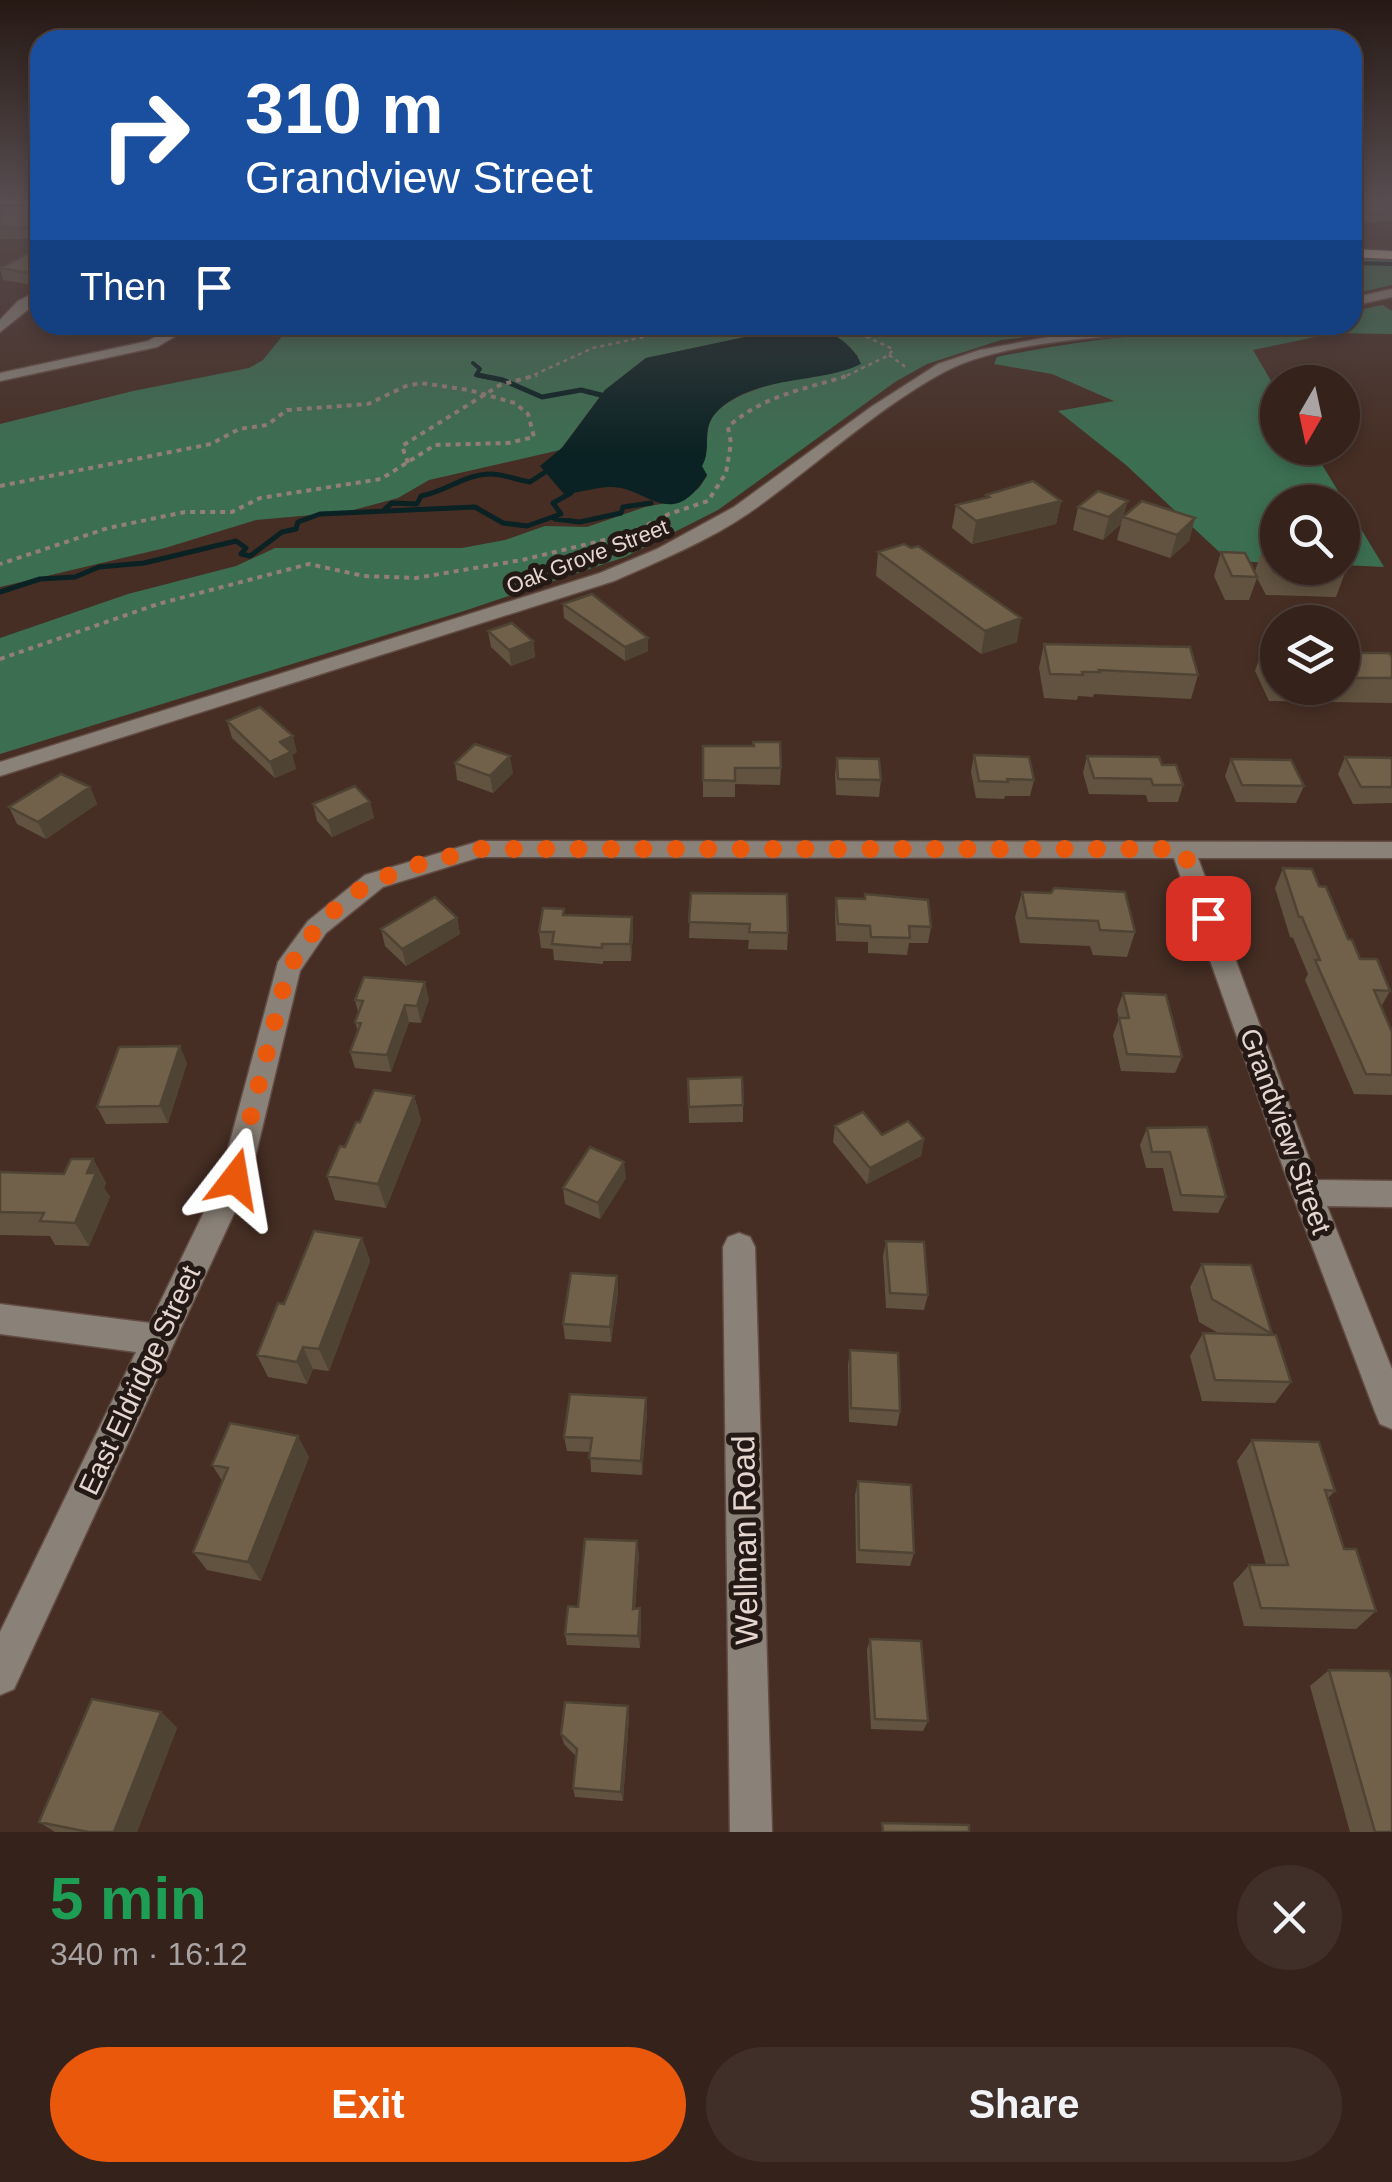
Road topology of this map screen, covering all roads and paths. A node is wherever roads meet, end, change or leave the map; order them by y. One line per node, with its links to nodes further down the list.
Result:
1 (1392, 293): 3 (street)
2 (30, 300): 4 (street)
3 (1362, 300)
4 (0, 328)
5 (169, 335): 9 (street)
6 (653, 335): 10 (path)
7 (860, 335): 14 (path)
8 (1101, 335): 15 (street, Oak Grove Street)
9 (0, 377)
10 (488, 394): 11 (path); 11 (path); 12 (path)
11 (408, 463): 13 (path)
12 (0, 486)
13 (0, 564)
14 (0, 659)
15 (0, 769)
16 (1183, 849): 17 (street, East Eldridge Street); 18 (street, Grandview Street); 22 (street, East Eldridge Street)
17 (1392, 850)
18 (1308, 1193): 19 (street); 23 (street, Grandview Street)
19 (1392, 1194)
20 (739, 1247): 25 (street, Wellman Road)
21 (0, 1319): 22 (street)
22 (158, 1339): 24 (street, East Eldridge Street)
23 (1392, 1412)
24 (0, 1675)
25 (751, 1832)

